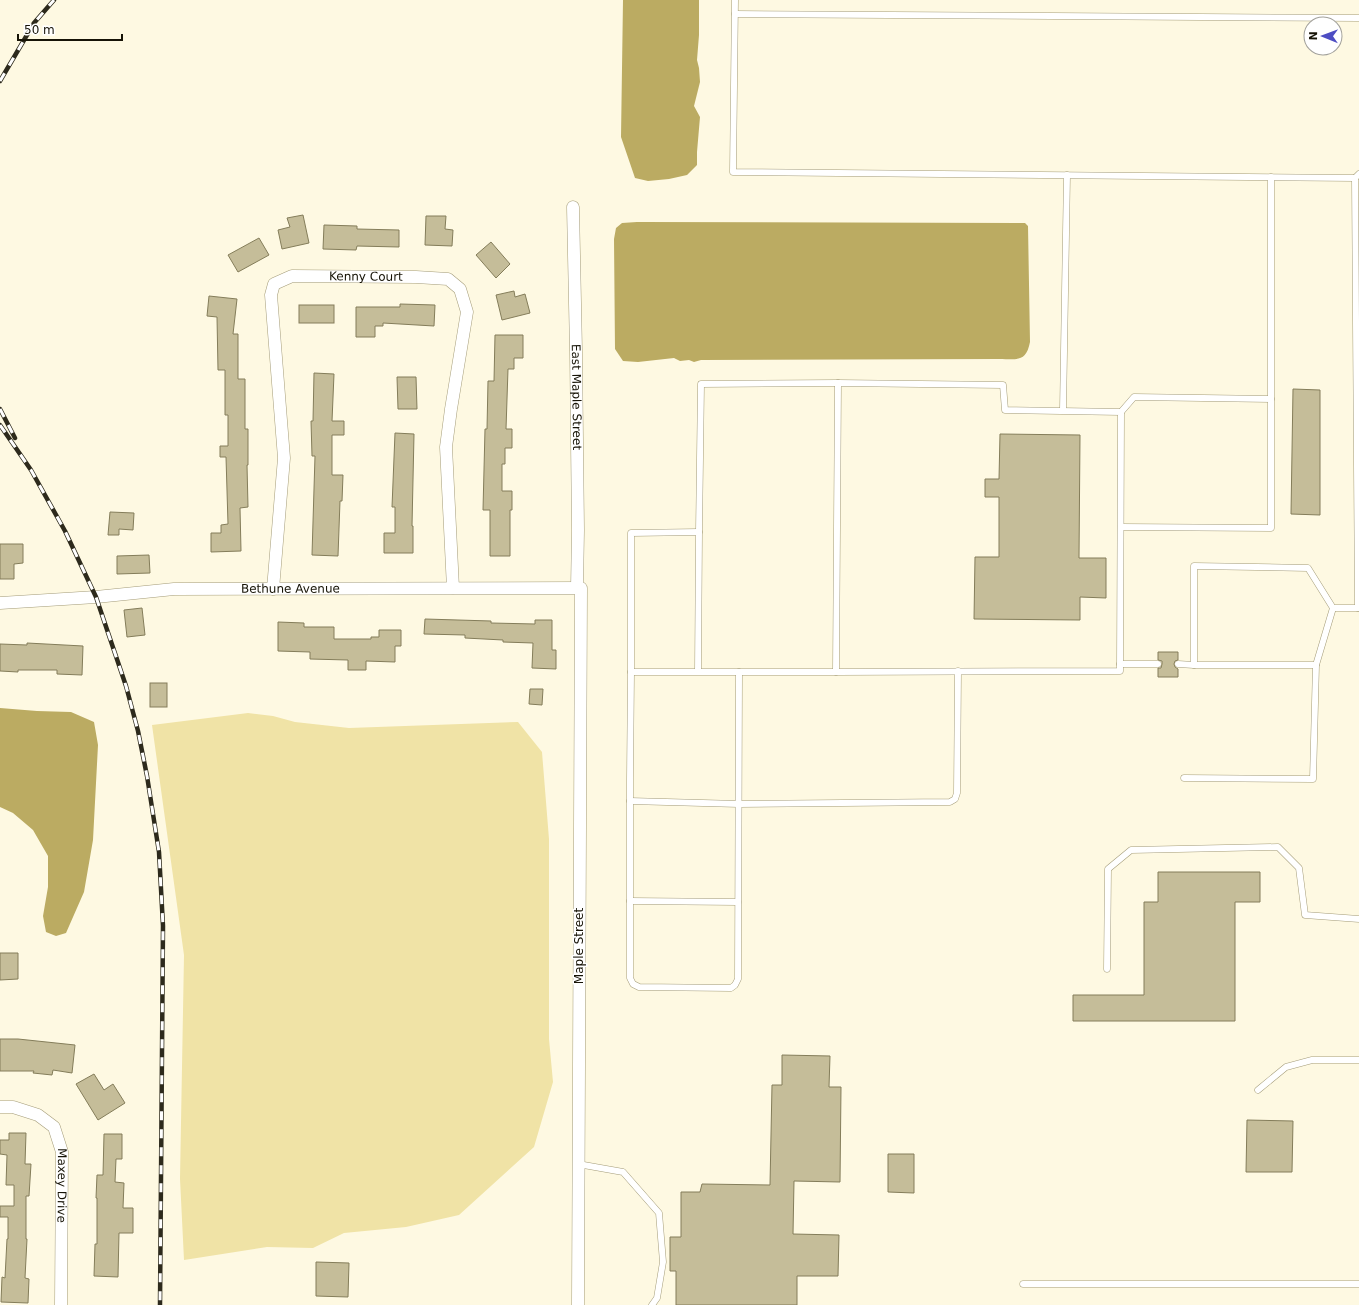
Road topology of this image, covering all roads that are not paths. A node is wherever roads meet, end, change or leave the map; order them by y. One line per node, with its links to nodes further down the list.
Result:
1 (735, 0): 2 (lane)
2 (734, 14): 3 (lane); 4 (lane)
3 (1359, 18)
4 (1067, 175): 6 (lane); 11 (lane)
5 (1357, 176): 6 (lane); 8 (lane)
6 (1271, 177): 10 (lane)
7 (574, 207): 16 (street, East Maple Street)
8 (1357, 221): 20 (lane)
9 (838, 383): 11 (lane); 14 (lane); 30 (lane)
10 (1271, 399): 12 (lane); 13 (lane)
11 (1063, 410): 12 (lane)
12 (1121, 412): 13 (lane)
13 (1121, 527): 21 (lane)
14 (699, 532): 27 (lane); 28 (lane)
15 (453, 588): 16 (street, Bethune Avenue); 17 (street, Bethune Avenue); 17 (street, Kenny Court)
16 (579, 588): 41 (street, Maple Street)
17 (272, 589): 18 (street, Bethune Avenue)
18 (0, 603)
19 (1333, 608): 20 (lane); 24 (lane); 25 (lane)
20 (1358, 608)
21 (1120, 664): 22 (lane); 26 (lane)
22 (1158, 664)
23 (1178, 664): 24 (lane)
24 (1194, 664): 25 (lane)
25 (1316, 665): 31 (lane)
26 (958, 671): 30 (lane); 33 (lane)
27 (631, 672): 28 (lane); 32 (lane)
28 (698, 672): 29 (lane)
29 (739, 672): 30 (lane); 33 (lane)
30 (836, 672)
31 (1184, 778)
32 (630, 801): 33 (lane); 34 (lane)
33 (739, 804): 35 (lane)
34 (630, 901): 35 (lane); 35 (lane)
35 (738, 902)
36 (1359, 919): 37 (lane)
37 (1107, 969)
38 (1359, 1060): 39 (lane)
39 (1258, 1090)
40 (0, 1107): 44 (street, Maxey Drive)
41 (578, 1164): 45 (street, Maple Street); 46 (lane)
42 (1023, 1284): 43 (lane)
43 (1359, 1284)
44 (61, 1305)
45 (578, 1305)
46 (652, 1305)

